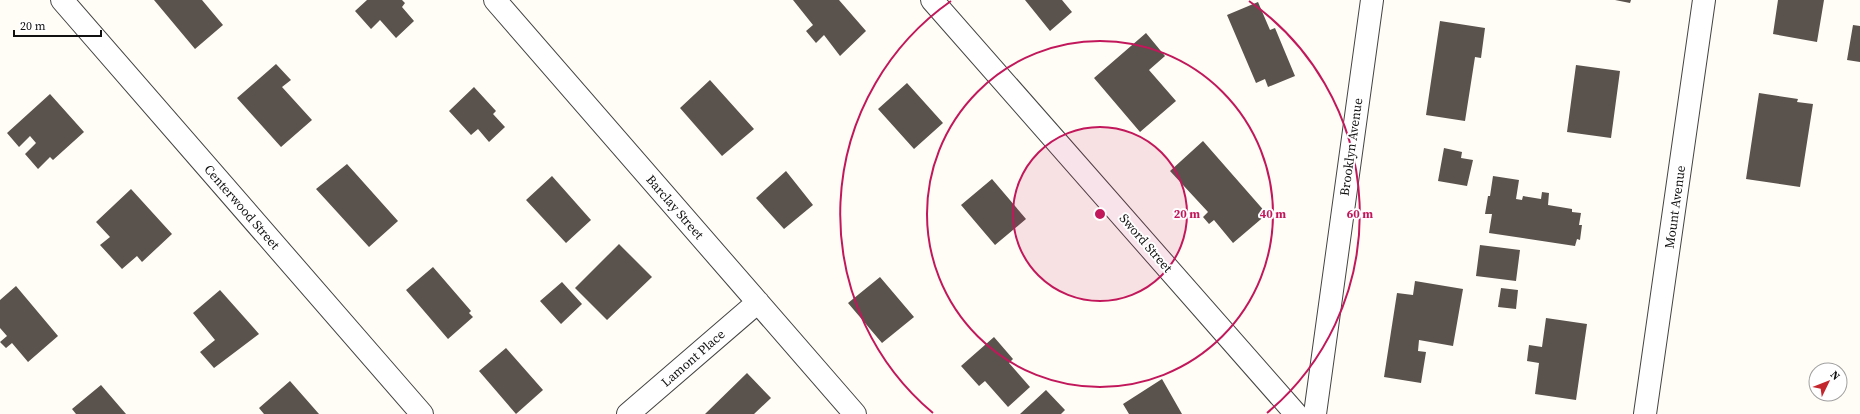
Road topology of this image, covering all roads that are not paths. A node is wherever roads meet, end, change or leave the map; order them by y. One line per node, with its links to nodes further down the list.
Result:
1 (62, 0): 7 (street, Centerwood Street)
2 (495, 0): 6 (street, Barclay Street)
3 (932, 0): 10 (street, Sword Street)
4 (1704, 0): 12 (street, Mount Avenue)
5 (1370, 2): 11 (street, Brooklyn Avenue)
6 (758, 302): 8 (street, Lamont Place); 9 (street, Barclay Street)
7 (422, 414)
8 (628, 414)
9 (855, 414)
10 (1296, 414)
11 (1315, 414)
12 (1645, 414)

